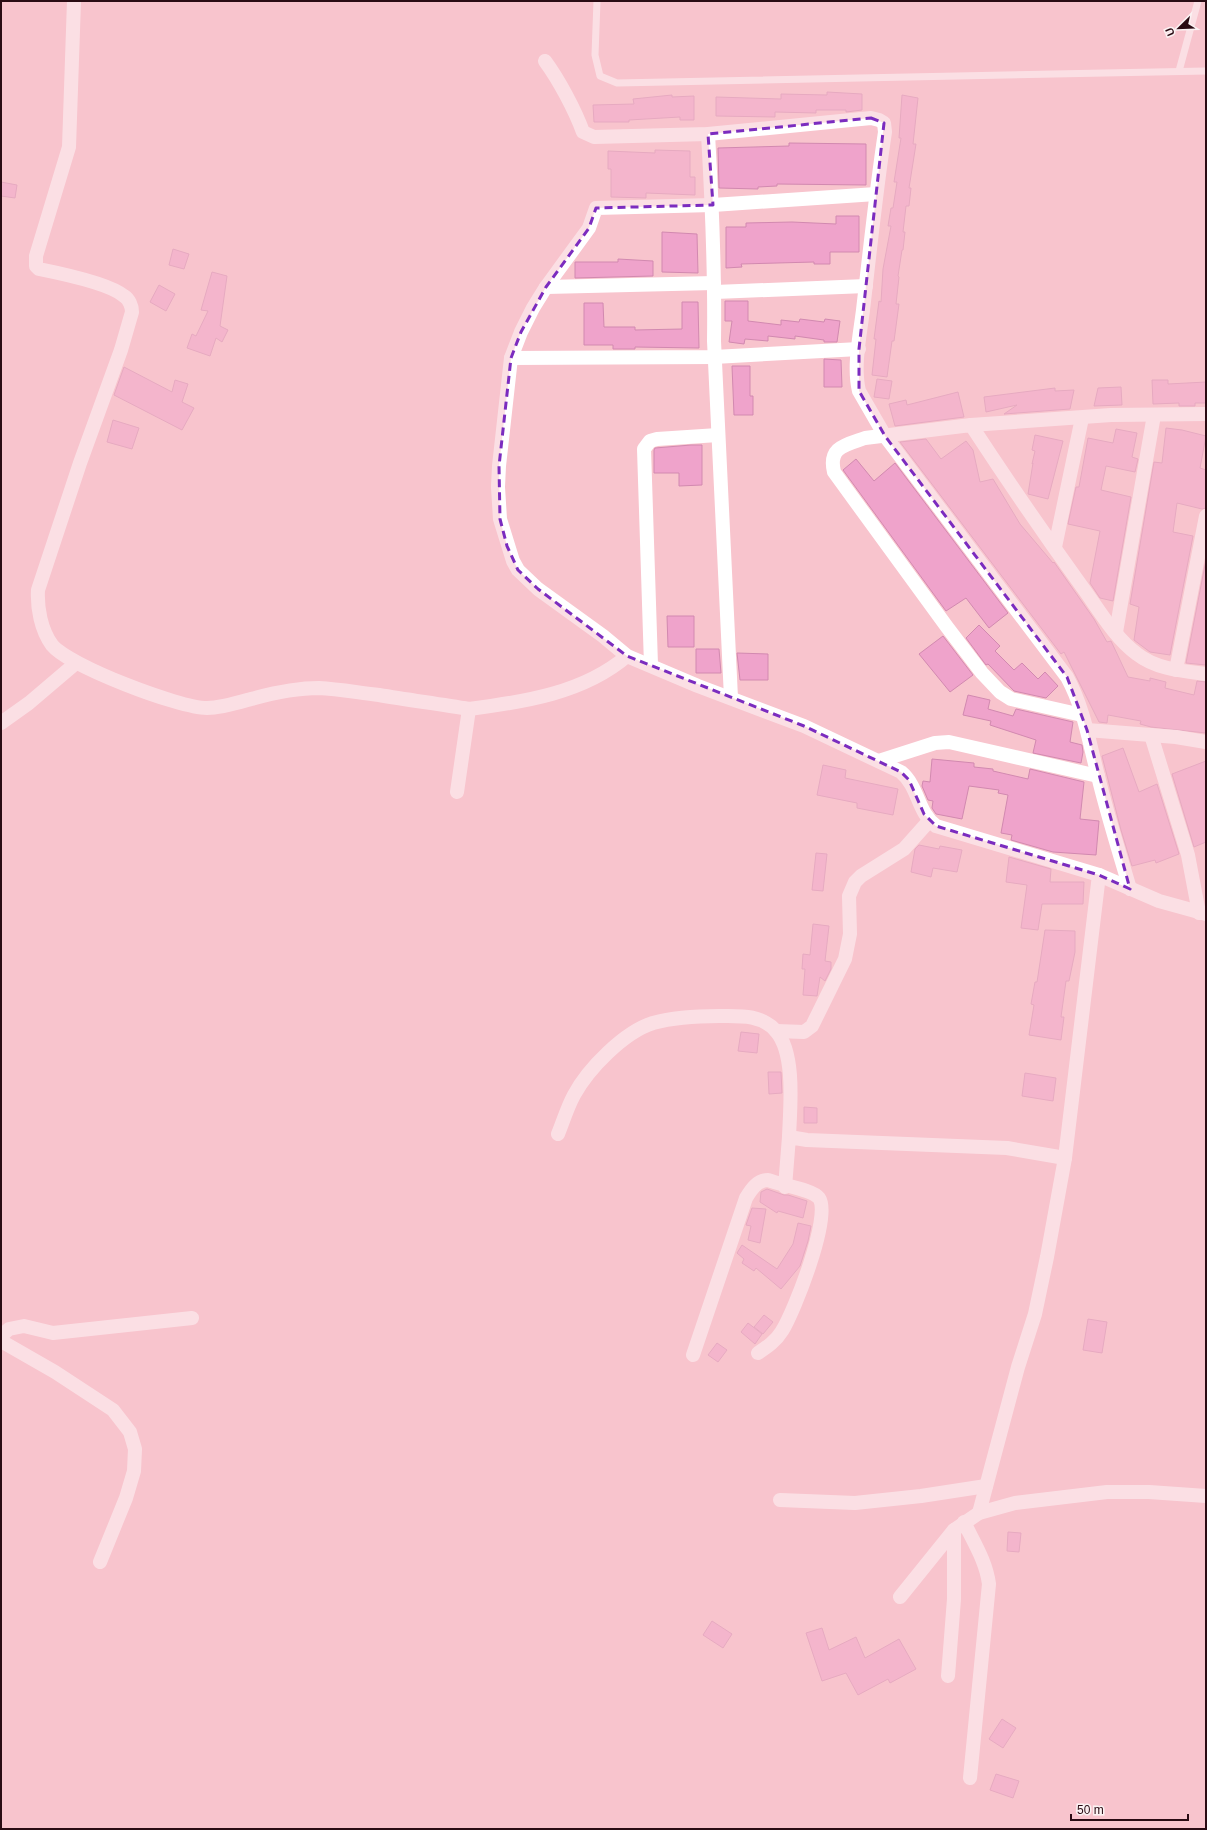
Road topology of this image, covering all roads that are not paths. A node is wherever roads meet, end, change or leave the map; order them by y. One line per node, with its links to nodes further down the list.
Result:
1 (74, 1): 26 (street)
2 (597, 1): 5 (lane)
3 (1198, 1): 5 (lane)
4 (545, 61): 7 (street)
5 (1179, 71): 6 (lane)
6 (1206, 71)
7 (708, 134): 8 (street); 9 (street)
8 (876, 194): 9 (street); 10 (street)
9 (713, 205): 11 (street); 12 (street)
10 (866, 286): 12 (street); 13 (street)
11 (546, 287): 12 (street); 15 (street)
12 (715, 288): 14 (street)
13 (859, 350): 14 (street); 21 (street)
14 (714, 357): 15 (street); 20 (street)
15 (511, 358): 25 (street)
16 (1206, 414): 17 (street)
17 (1154, 415): 18 (street); 24 (street)
18 (1082, 418): 19 (street); 23 (street)
19 (971, 424): 21 (street); 23 (street)
20 (718, 435): 27 (street); 30 (street)
21 (885, 436): 32 (street); 32 (street)
22 (1206, 516): 28 (street)
23 (1055, 547): 24 (street)
24 (1116, 632): 28 (street)
25 (627, 656): 27 (street); 31 (street)
26 (76, 663): 31 (street); 33 (street)
27 (651, 666): 30 (street)
28 (1176, 670): 29 (street)
29 (1206, 674)
30 (731, 698): 37 (street)
31 (469, 709): 39 (street)
32 (1082, 715): 34 (street)
33 (1, 723)
34 (1087, 730): 35 (street); 38 (street)
35 (1151, 735): 36 (street); 43 (street)
36 (1206, 742)
37 (879, 761): 38 (street); 40 (street)
38 (1098, 776): 42 (street)
39 (456, 792)
40 (929, 821): 41 (street); 44 (street)
41 (1098, 875): 42 (street); 47 (street)
42 (1130, 889): 43 (street)
43 (1202, 914)
44 (776, 1031): 45 (street); 46 (street)
45 (558, 1134)
46 (789, 1137): 47 (street); 48 (street)
47 (1065, 1158): 54 (street)
48 (785, 1186): 52 (street); 53 (street)
49 (192, 1318): 50 (street)
50 (1, 1336)
51 (1, 1341): 59 (street)
52 (758, 1353)
53 (693, 1355)
54 (986, 1486): 56 (street); 57 (street)
55 (1206, 1496): 57 (street)
56 (780, 1500)
57 (980, 1513): 58 (street)
58 (959, 1526): 60 (street); 61 (street); 62 (street)
59 (100, 1562)
60 (900, 1597)
61 (948, 1676)
62 (970, 1778)

